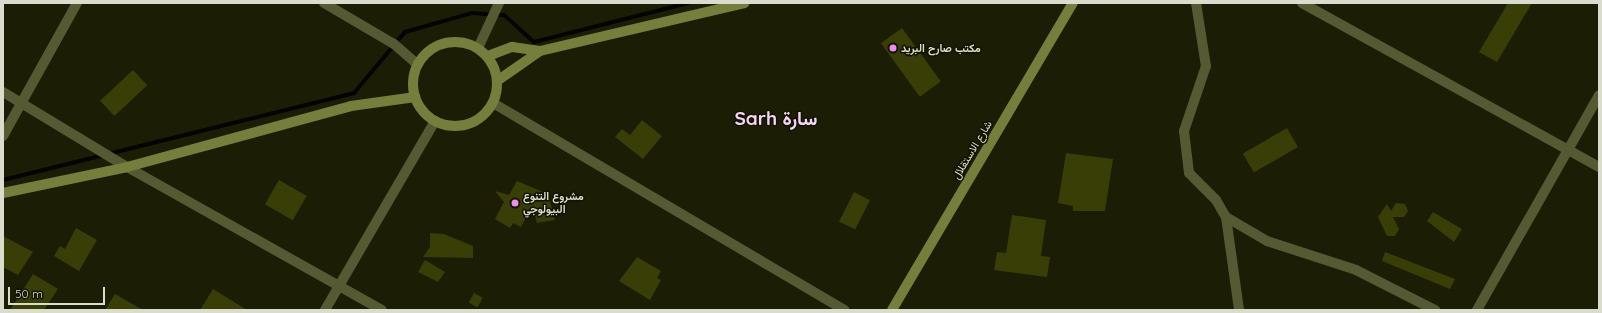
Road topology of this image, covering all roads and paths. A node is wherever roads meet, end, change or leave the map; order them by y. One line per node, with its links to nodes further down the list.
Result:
1 (77, 3): 16 (street)
2 (324, 3): 11 (street)
3 (499, 3): 8 (street)
4 (744, 3): 9 (street)
5 (1073, 3): 29 (street, شارع الاستقلال)
6 (1196, 3): 24 (street)
7 (1302, 3): 20 (street)
8 (478, 48): 10 (street); 11 (street)
9 (540, 51): 10 (street); 12 (street)
10 (488, 56): 12 (street)
11 (417, 64): 15 (street)
12 (497, 81): 17 (street)
13 (3, 92): 16 (street)
14 (1599, 95): 20 (street)
15 (414, 97): 18 (street); 21 (street)
16 (22, 102): 19 (street); 21 (street)
17 (493, 103): 18 (street); 28 (street)
18 (435, 121): 25 (street)
19 (3, 136)
20 (1569, 149): 22 (street); 32 (street)
21 (127, 167): 23 (street); 25 (street)
22 (1599, 167)
23 (3, 193)
24 (1226, 217): 30 (street); 31 (street)
25 (341, 284): 26 (street); 27 (street)
26 (325, 310)
27 (382, 310)
28 (845, 310)
29 (892, 310)
30 (1239, 310)
31 (1435, 310)
32 (1477, 310)

